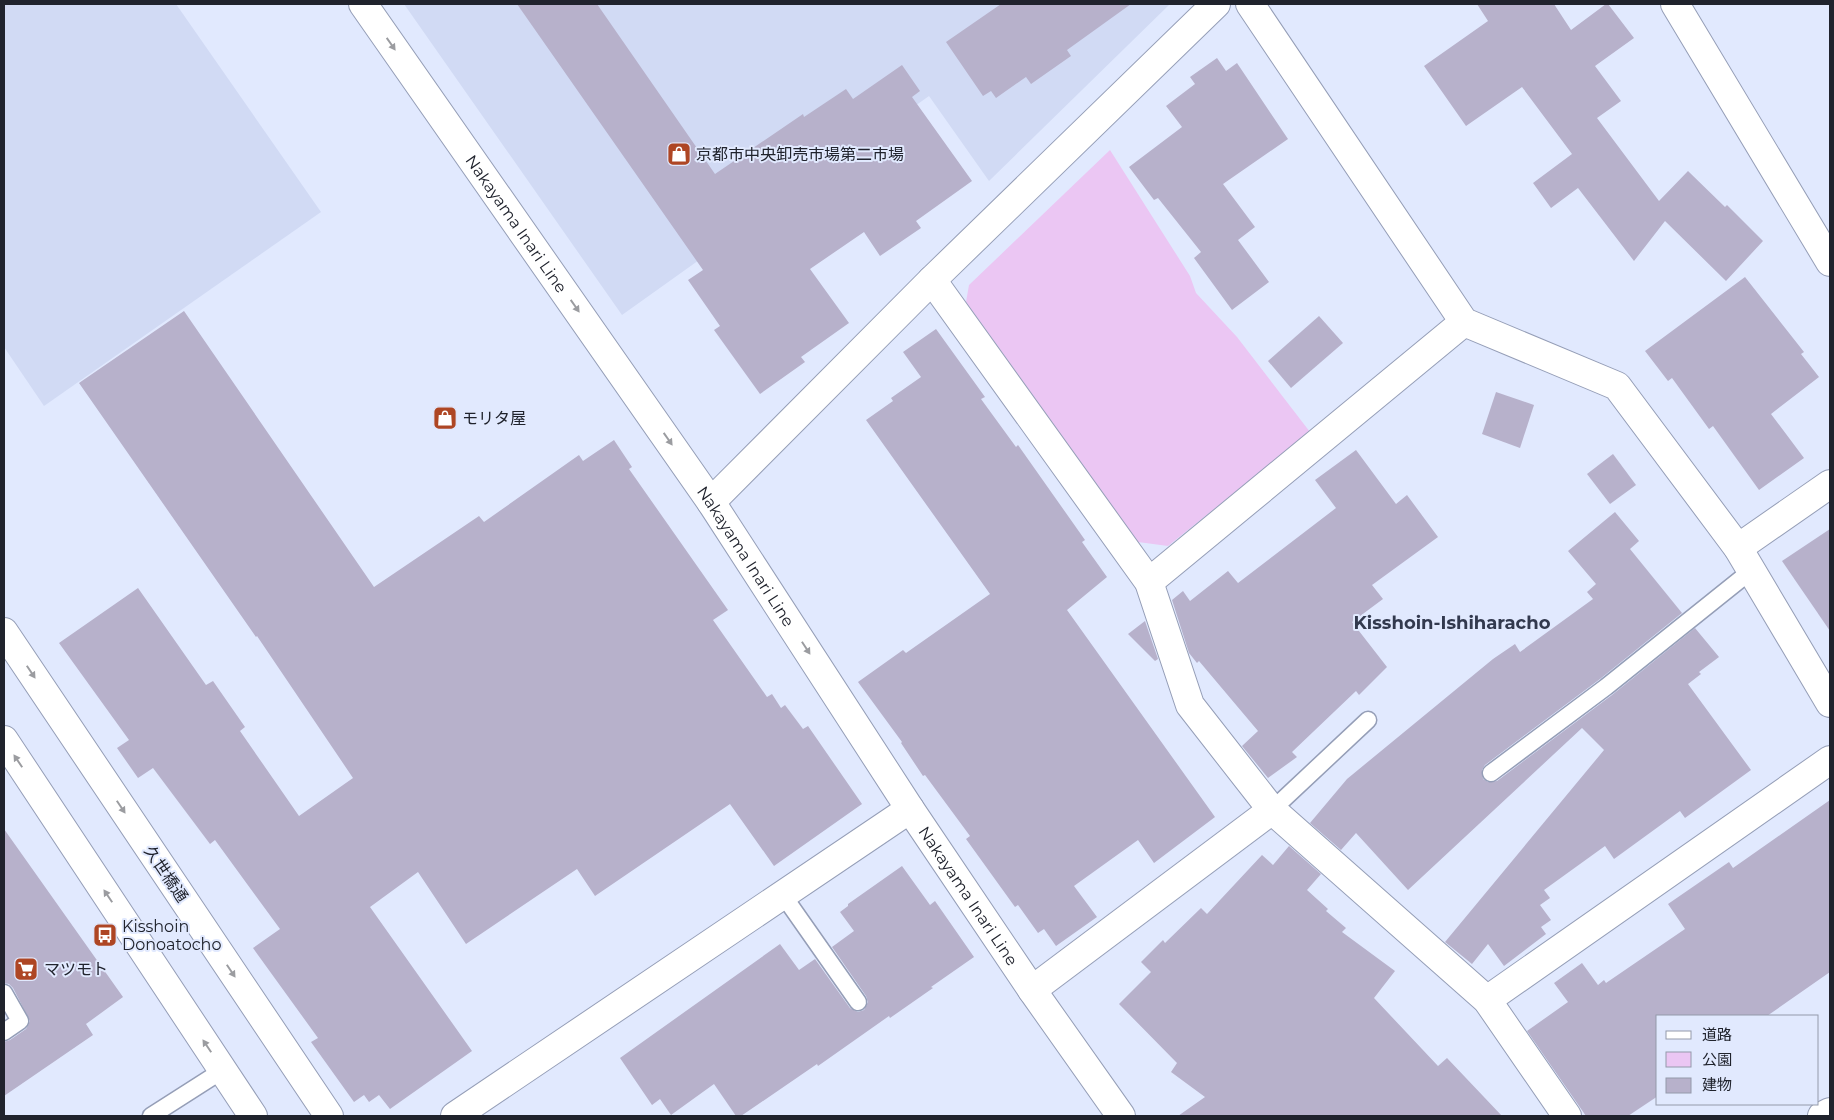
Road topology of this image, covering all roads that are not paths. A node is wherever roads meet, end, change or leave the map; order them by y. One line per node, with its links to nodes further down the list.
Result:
1 (363, 4): 9 (street, Nakayama Inari Line, one-way to 9)
2 (1216, 4): 6 (street)
3 (1250, 4): 7 (street)
4 (1675, 4): 5 (street)
5 (1830, 262)
6 (932, 280): 9 (street); 11 (street)
7 (1464, 322): 10 (street); 11 (street)
8 (1830, 484): 10 (street)
9 (712, 502): 18 (street, Nakayama Inari Line, one-way to 18)
10 (1745, 559): 13 (street); 17 (lane)
11 (1149, 582): 19 (street)
12 (4, 632): 30 (street, 久世橋通, one-way to 30)
13 (1830, 703)
14 (1368, 720): 19 (lane)
15 (4, 740): 26 (street, one-way to 15)
16 (1830, 760): 23 (street)
17 (1491, 773)
18 (910, 809): 20 (street); 21 (street, Nakayama Inari Line)
19 (1272, 810): 21 (street); 23 (street)
20 (783, 895): 24 (lane); 31 (street)
21 (1032, 990): 32 (street, Nakayama Inari Line)
22 (4, 993): 25 (lane)
23 (1487, 1000): 33 (street)
24 (858, 1002)
25 (4, 1032)
26 (223, 1070): 28 (lane); 29 (street)
27 (1830, 1112): 34 (street)
28 (151, 1116)
29 (254, 1116)
30 (329, 1116)
31 (455, 1116)
32 (1121, 1116)
33 (1567, 1116)
34 (1822, 1116)

